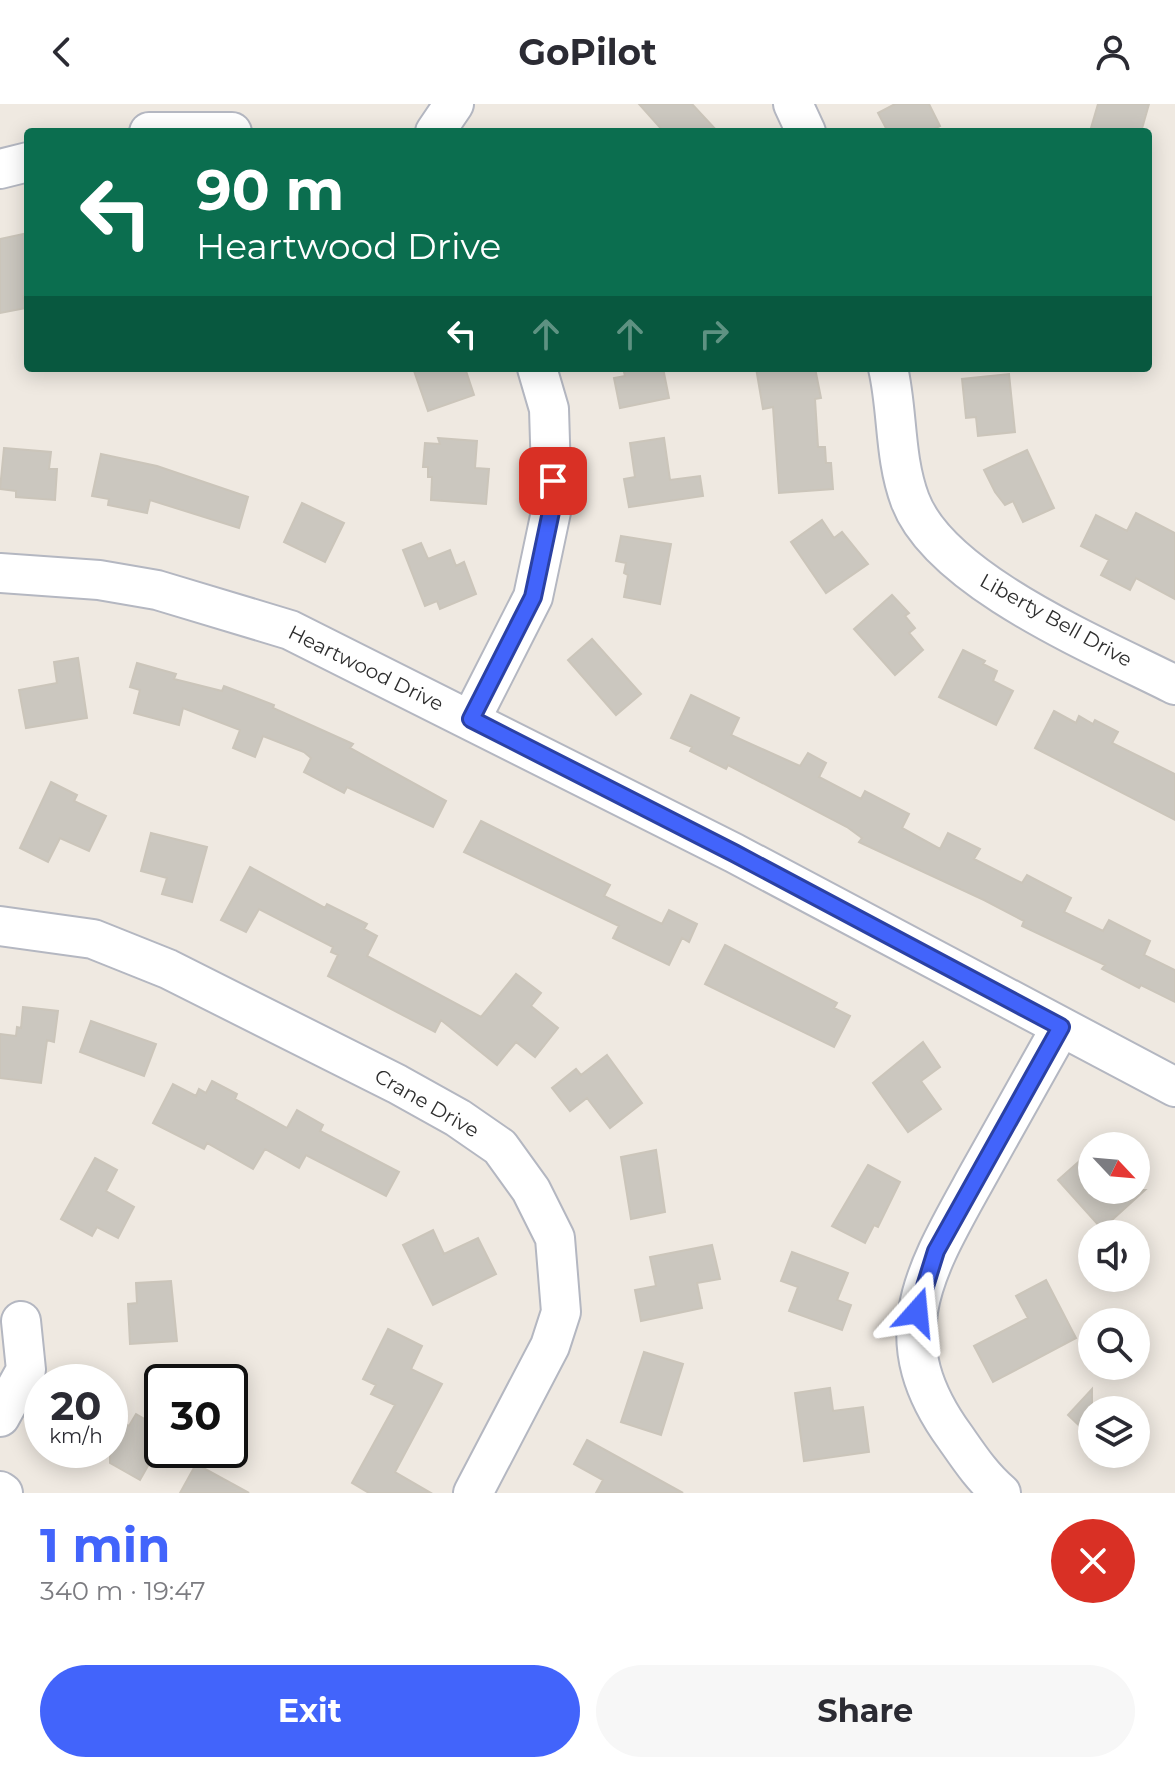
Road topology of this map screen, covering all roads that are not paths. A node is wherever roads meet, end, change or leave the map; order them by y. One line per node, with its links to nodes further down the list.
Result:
1 (454, 104): 3 (street)
2 (793, 104): 4 (street)
3 (438, 128)
4 (804, 128)
5 (24, 163): 6 (street)
6 (0, 169)
7 (538, 372): 11 (street)
8 (889, 372): 10 (street, Liberty Bell Drive)
9 (0, 573): 11 (street, Heartwood Drive)
10 (1175, 685)
11 (471, 719): 13 (street, Heartwood Drive)
12 (0, 926): 17 (street, Crane Drive)
13 (1061, 1027): 14 (street, Heartwood Drive); 18 (street)
14 (1175, 1087)
15 (21, 1321): 16 (street)
16 (0, 1417)
17 (473, 1493)
18 (1001, 1493)

